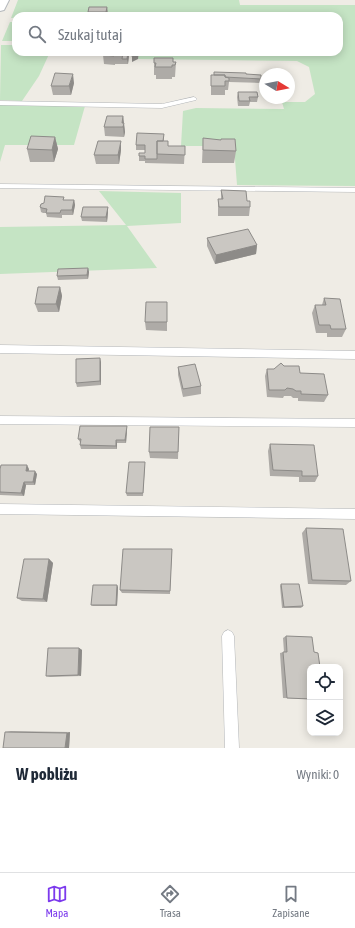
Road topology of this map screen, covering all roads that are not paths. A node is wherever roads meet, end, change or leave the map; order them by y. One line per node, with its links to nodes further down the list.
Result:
1 (3, 0): 2 (main road)
2 (0, 8)
3 (194, 99): 4 (lane)
4 (0, 102)
5 (0, 186): 6 (lane)
6 (355, 190)
7 (0, 349): 8 (lane)
8 (355, 354)
9 (0, 420): 10 (lane)
10 (355, 423)
11 (0, 509): 12 (lane)
12 (355, 514)
13 (228, 636): 14 (lane)
14 (232, 748)

